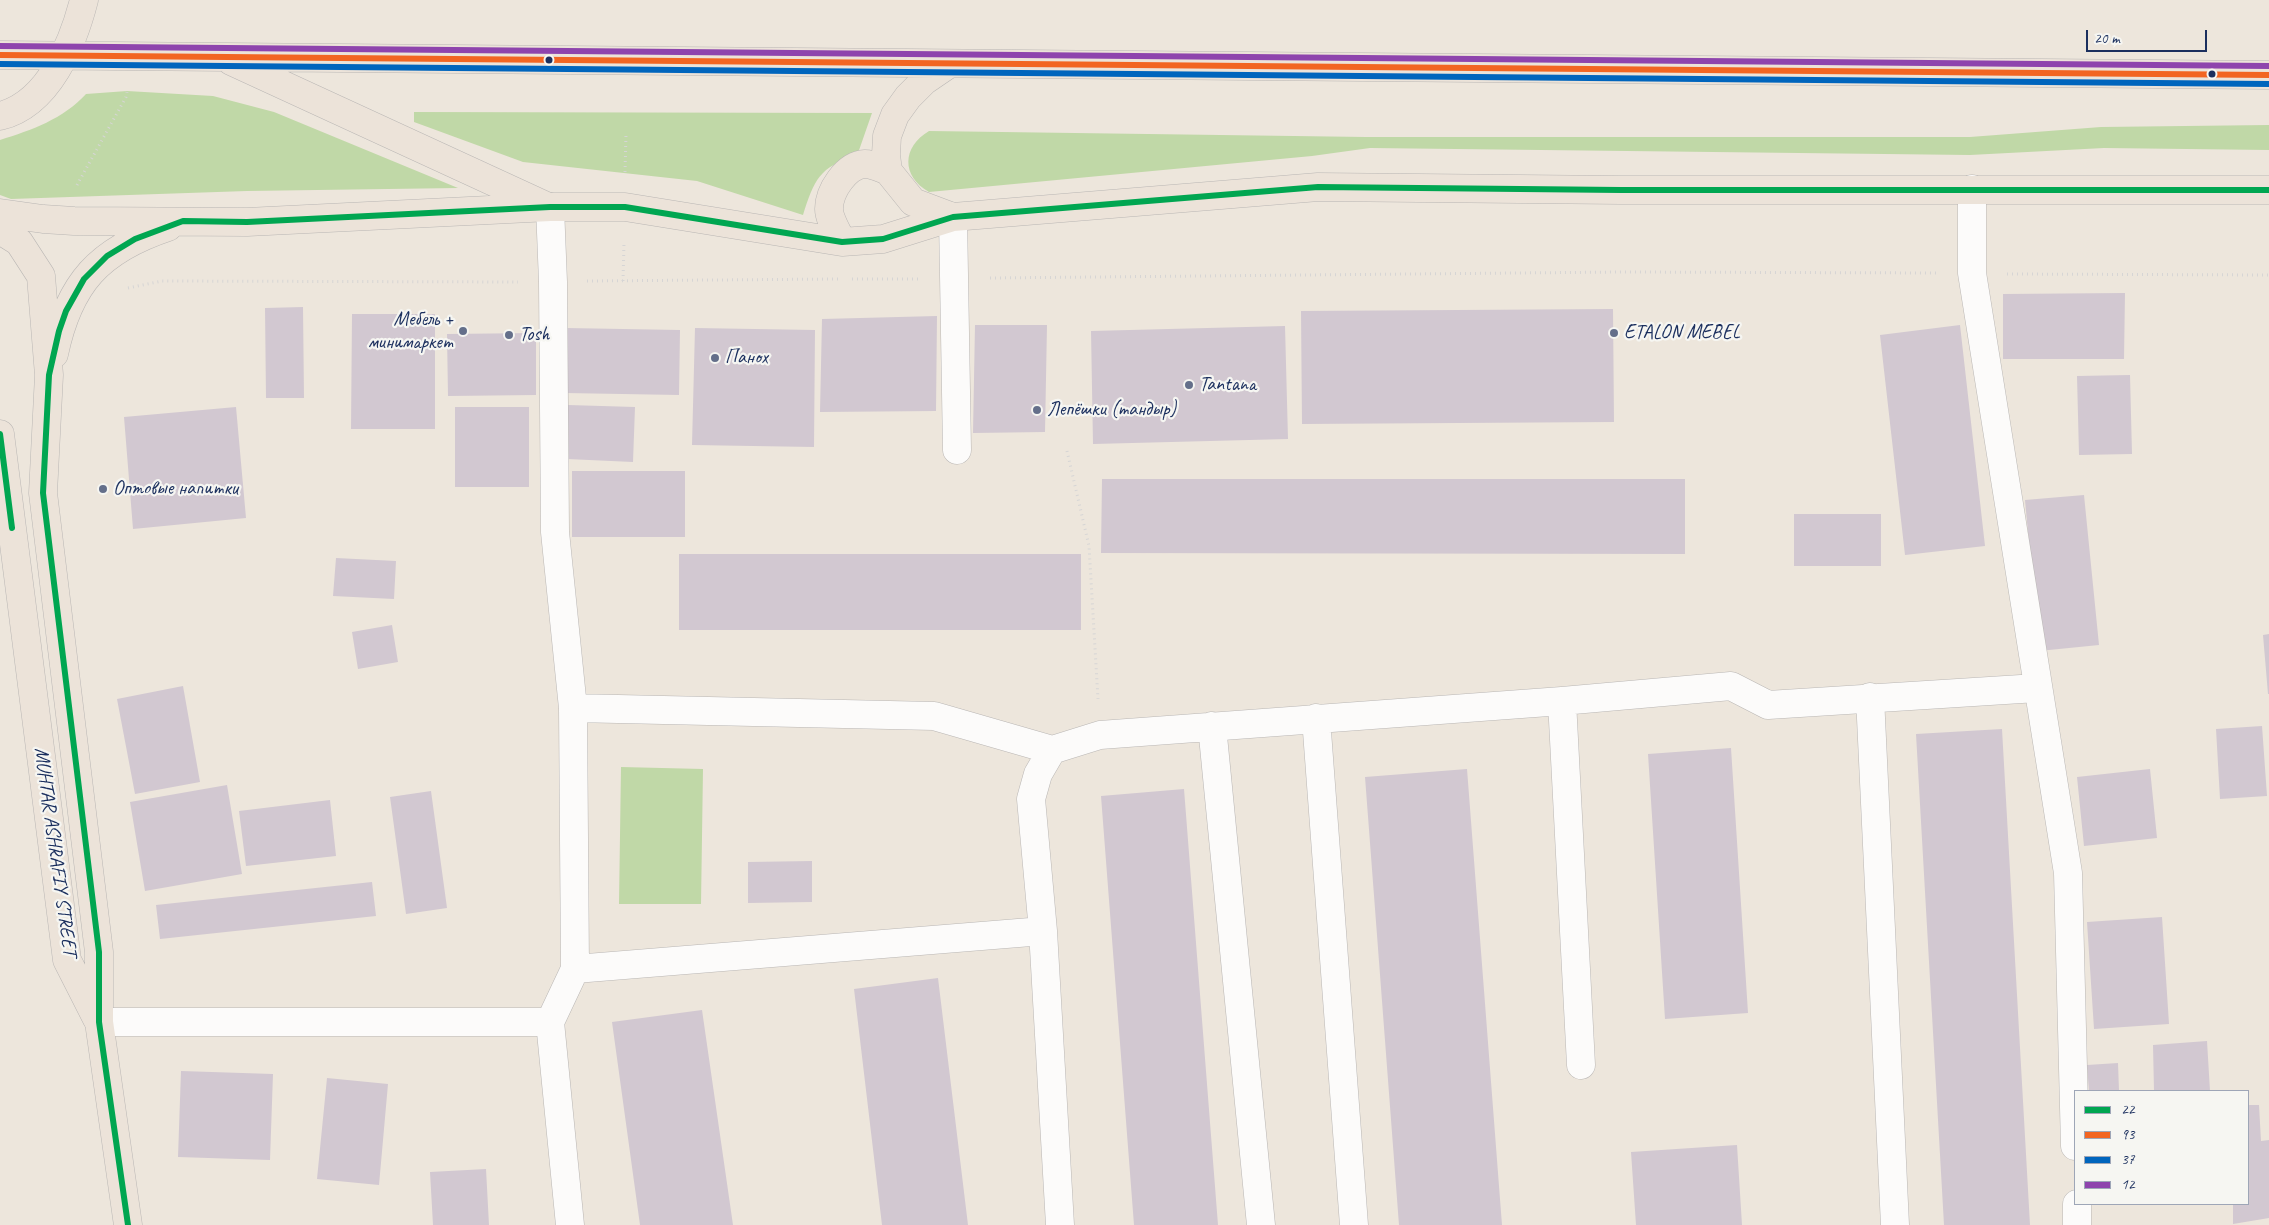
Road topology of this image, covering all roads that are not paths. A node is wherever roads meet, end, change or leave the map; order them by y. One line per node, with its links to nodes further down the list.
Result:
1 (84, 0): 3 (main road)
2 (0, 55): 3 (main road)
3 (63, 55): 4 (main road); 7 (main road)
4 (223, 57): 5 (main road); 11 (main road)
5 (949, 64): 6 (main road); 8 (main road)
6 (2269, 75)
7 (0, 116)
8 (888, 171): 13 (main road); 16 (main road)
9 (1972, 189): 10 (main road); 13 (main road); 20 (lane)
10 (2269, 190)
11 (550, 207): 14 (main road); 16 (main road); 23 (lane)
12 (0, 213): 14 (main road)
13 (954, 217): 16 (main road); 19 (lane)
14 (184, 221): 17 (main road)
15 (0, 230): 17 (main road, MUHTAR ASHRAFIY STREET)
16 (842, 242)
17 (49, 375): 29 (main road, MUHTAR ASHRAFIY STREET)
18 (0, 434): 29 (main road, MUHTAR ASHRAFIY STREET)
19 (958, 450)
20 (2037, 688): 21 (lane); 32 (lane)
21 (1870, 697): 22 (lane); 39 (lane)
22 (1562, 701): 24 (lane); 31 (lane)
23 (573, 708): 26 (lane); 28 (lane)
24 (1316, 718): 25 (lane); 38 (lane)
25 (1212, 726): 26 (lane); 37 (lane)
26 (1052, 750): 27 (lane)
27 (1043, 931): 28 (lane); 36 (lane)
28 (575, 969): 30 (lane)
29 (99, 1022): 30 (lane); 34 (main road)
30 (550, 1022): 35 (lane)
31 (1581, 1065)
32 (2074, 1107)
33 (2077, 1205): 40 (lane)
34 (128, 1225)
35 (570, 1225)
36 (1060, 1225)
37 (1261, 1225)
38 (1354, 1225)
39 (1895, 1225)
40 (2077, 1225)

